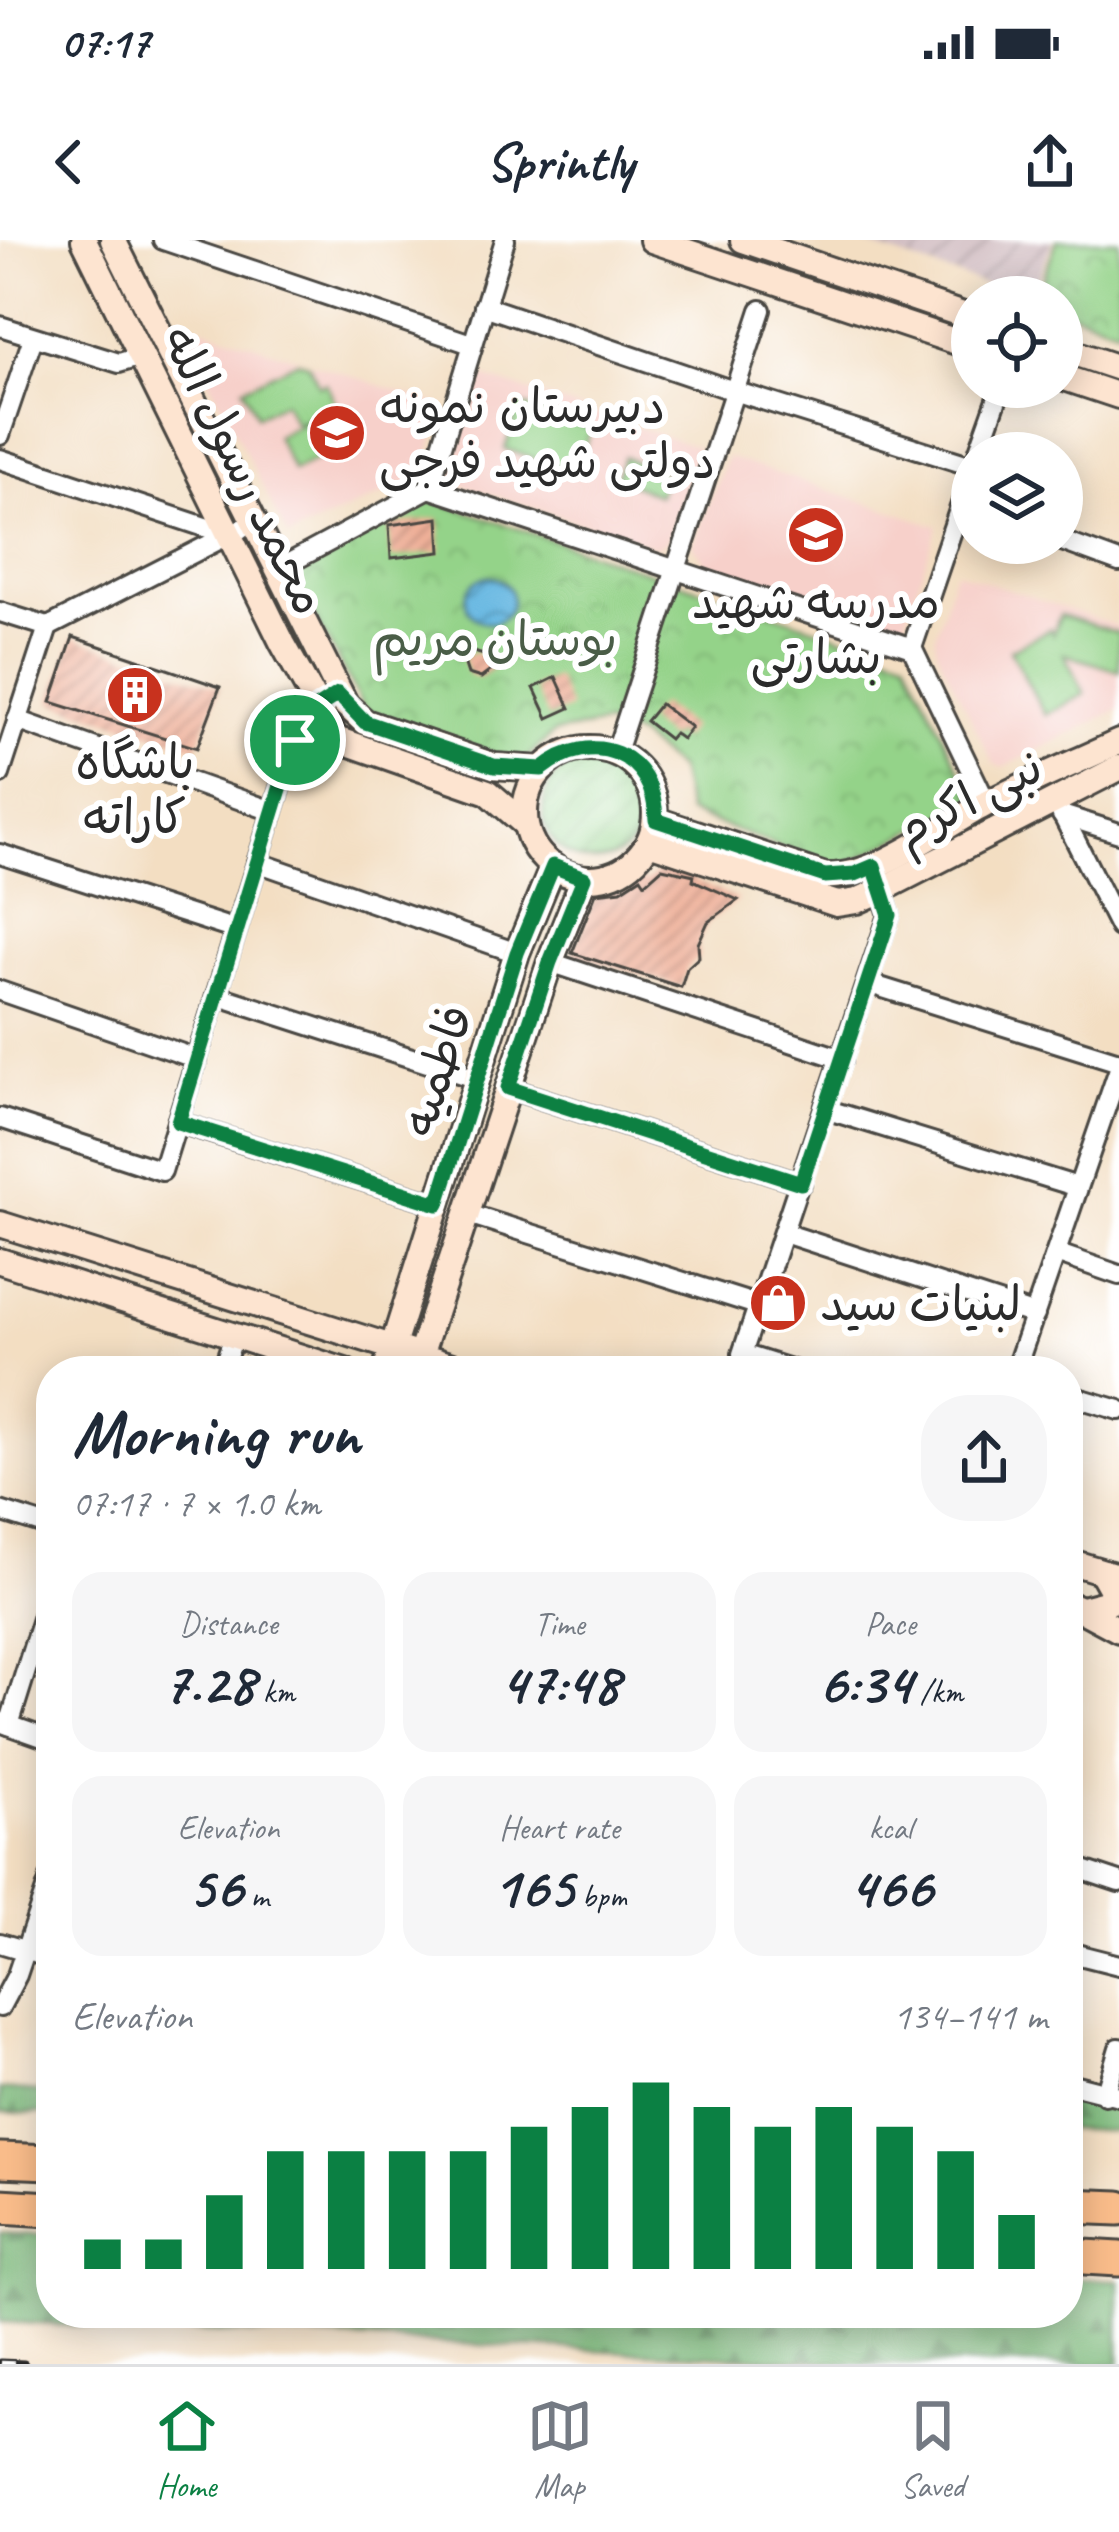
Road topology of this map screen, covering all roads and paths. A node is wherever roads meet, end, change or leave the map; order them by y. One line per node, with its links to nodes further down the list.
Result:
1 (84, 240): 14 (street, محمد رسول الله)
2 (113, 240): 24 (street, محمد رسول الله)
3 (163, 240): 13 (street)
4 (506, 240): 7 (street)
5 (652, 240): 12 (street)
6 (743, 240): 9 (street)
7 (484, 306): 13 (street); 18 (street)
8 (761, 310): 18 (street)
9 (951, 311)
10 (0, 326): 11 (street)
11 (33, 338): 14 (street); 20 (street)
12 (951, 339)
13 (471, 344): 23 (street)
14 (142, 356): 25 (street, محمد رسول الله)
15 (1083, 356): 16 (street)
16 (1119, 368)
17 (1083, 384): 19 (street)
18 (734, 391): 22 (street); 30 (street)
19 (1119, 396)
20 (0, 435)
21 (0, 459): 25 (street)
22 (951, 462)
23 (429, 488): 29 (street); 30 (street)
24 (255, 520): 25 (street); 29 (street, محمد رسول الله)
25 (229, 535): 32 (street); 34 (street, محمد رسول الله)
26 (951, 546): 33 (street)
27 (1083, 549): 28 (street)
28 (1119, 562)
29 (280, 568): 34 (street, محمد رسول الله)
30 (676, 568): 33 (street); 37 (street)
31 (0, 612): 32 (street)
32 (48, 627): 35 (street)
33 (912, 648): 41 (street)
34 (327, 701): 39 (street, محمد رسول الله); 43 (street); 44 (street, محمد رسول الله)
35 (17, 720): 40 (street); 43 (street)
36 (1119, 742): 41 (street, نبی اکرم)
37 (616, 752): 39 (street, محمد رسول الله); 45 (street)
38 (1119, 768): 42 (street, نبی اکرم)
39 (542, 769): 44 (street)
40 (0, 774)
41 (987, 804): 51 (street, نبی اکرم)
42 (1058, 808): 46 (street); 51 (street, نبی اکرم); 52 (street)
43 (272, 811): 48 (street)
44 (526, 825): 49 (street, محمد رسول الله)
45 (652, 831): 50 (street); 51 (street, نبی اکرم)
46 (1119, 833)
47 (0, 854): 53 (street)
48 (257, 862): 53 (street); 54 (street)
49 (553, 866): 50 (street); 54 (street, فاطمیه)
50 (584, 878): 55 (street, فاطمیه)
51 (877, 878): 56 (street)
52 (1119, 927)
53 (236, 931): 58 (street)
54 (517, 953): 62 (street, فاطمیه)
55 (550, 962): 60 (street); 63 (street, فاطمیه)
56 (867, 983): 60 (street); 61 (street)
57 (0, 991): 59 (street)
58 (216, 995): 59 (street); 62 (street)
59 (197, 1059): 66 (street)
60 (842, 1060): 64 (street)
61 (1119, 1065): 67 (street)
62 (477, 1079): 70 (street, فاطمیه)
63 (508, 1088): 68 (street); 71 (street, فاطمیه)
64 (825, 1109): 68 (street); 69 (street)
65 (0, 1118): 66 (street)
66 (178, 1122): 70 (street)
67 (1110, 1126): 69 (street)
68 (801, 1183): 73 (street)
69 (1078, 1187): 74 (street)
70 (438, 1204): 83 (street, فاطمیه)
71 (468, 1214): 77 (street); 84 (street, فاطمیه)
72 (0, 1224): 82 (street)
73 (784, 1233): 77 (street); 78 (street)
74 (1056, 1253): 76 (street); 78 (street)
75 (0, 1262): 79 (street)
76 (1119, 1275)
77 (760, 1306): 85 (street)
78 (1034, 1315): 86 (street)
79 (234, 1336): 80 (street); 81 (street)
80 (227, 1356)
81 (297, 1356)
82 (377, 1356)
83 (389, 1356)
84 (420, 1356)
85 (748, 1356)
86 (1020, 1356)
87 (1083, 1399): 88 (street)
88 (1119, 1410)
89 (1, 1514): 90 (street)
90 (36, 1523)
91 (1111, 1574): 92 (street)
92 (1083, 1605)
93 (1083, 1610): 94 (street)
94 (1119, 1630)
95 (36, 1632): 96 (street)
96 (4, 1723): 97 (street)
97 (36, 1735)
98 (1083, 1870): 99 (street)
99 (1119, 1882)
100 (36, 1919): 102 (street)
101 (0, 1943): 102 (street)
102 (25, 1952): 103 (street); 106 (street)
103 (36, 1955)
104 (1083, 1956): 105 (street)
105 (1119, 1965)
106 (0, 2007)
107 (1119, 2048): 109 (street)
108 (1083, 2087): 109 (street)
109 (1112, 2096)
110 (0, 2160): 111 (highway)
111 (36, 2161)
112 (0, 2206): 114 (highway)
113 (1083, 2207): 115 (highway)
114 (36, 2208)
115 (1119, 2208)
116 (1083, 2257): 117 (highway)
117 (1119, 2258)

